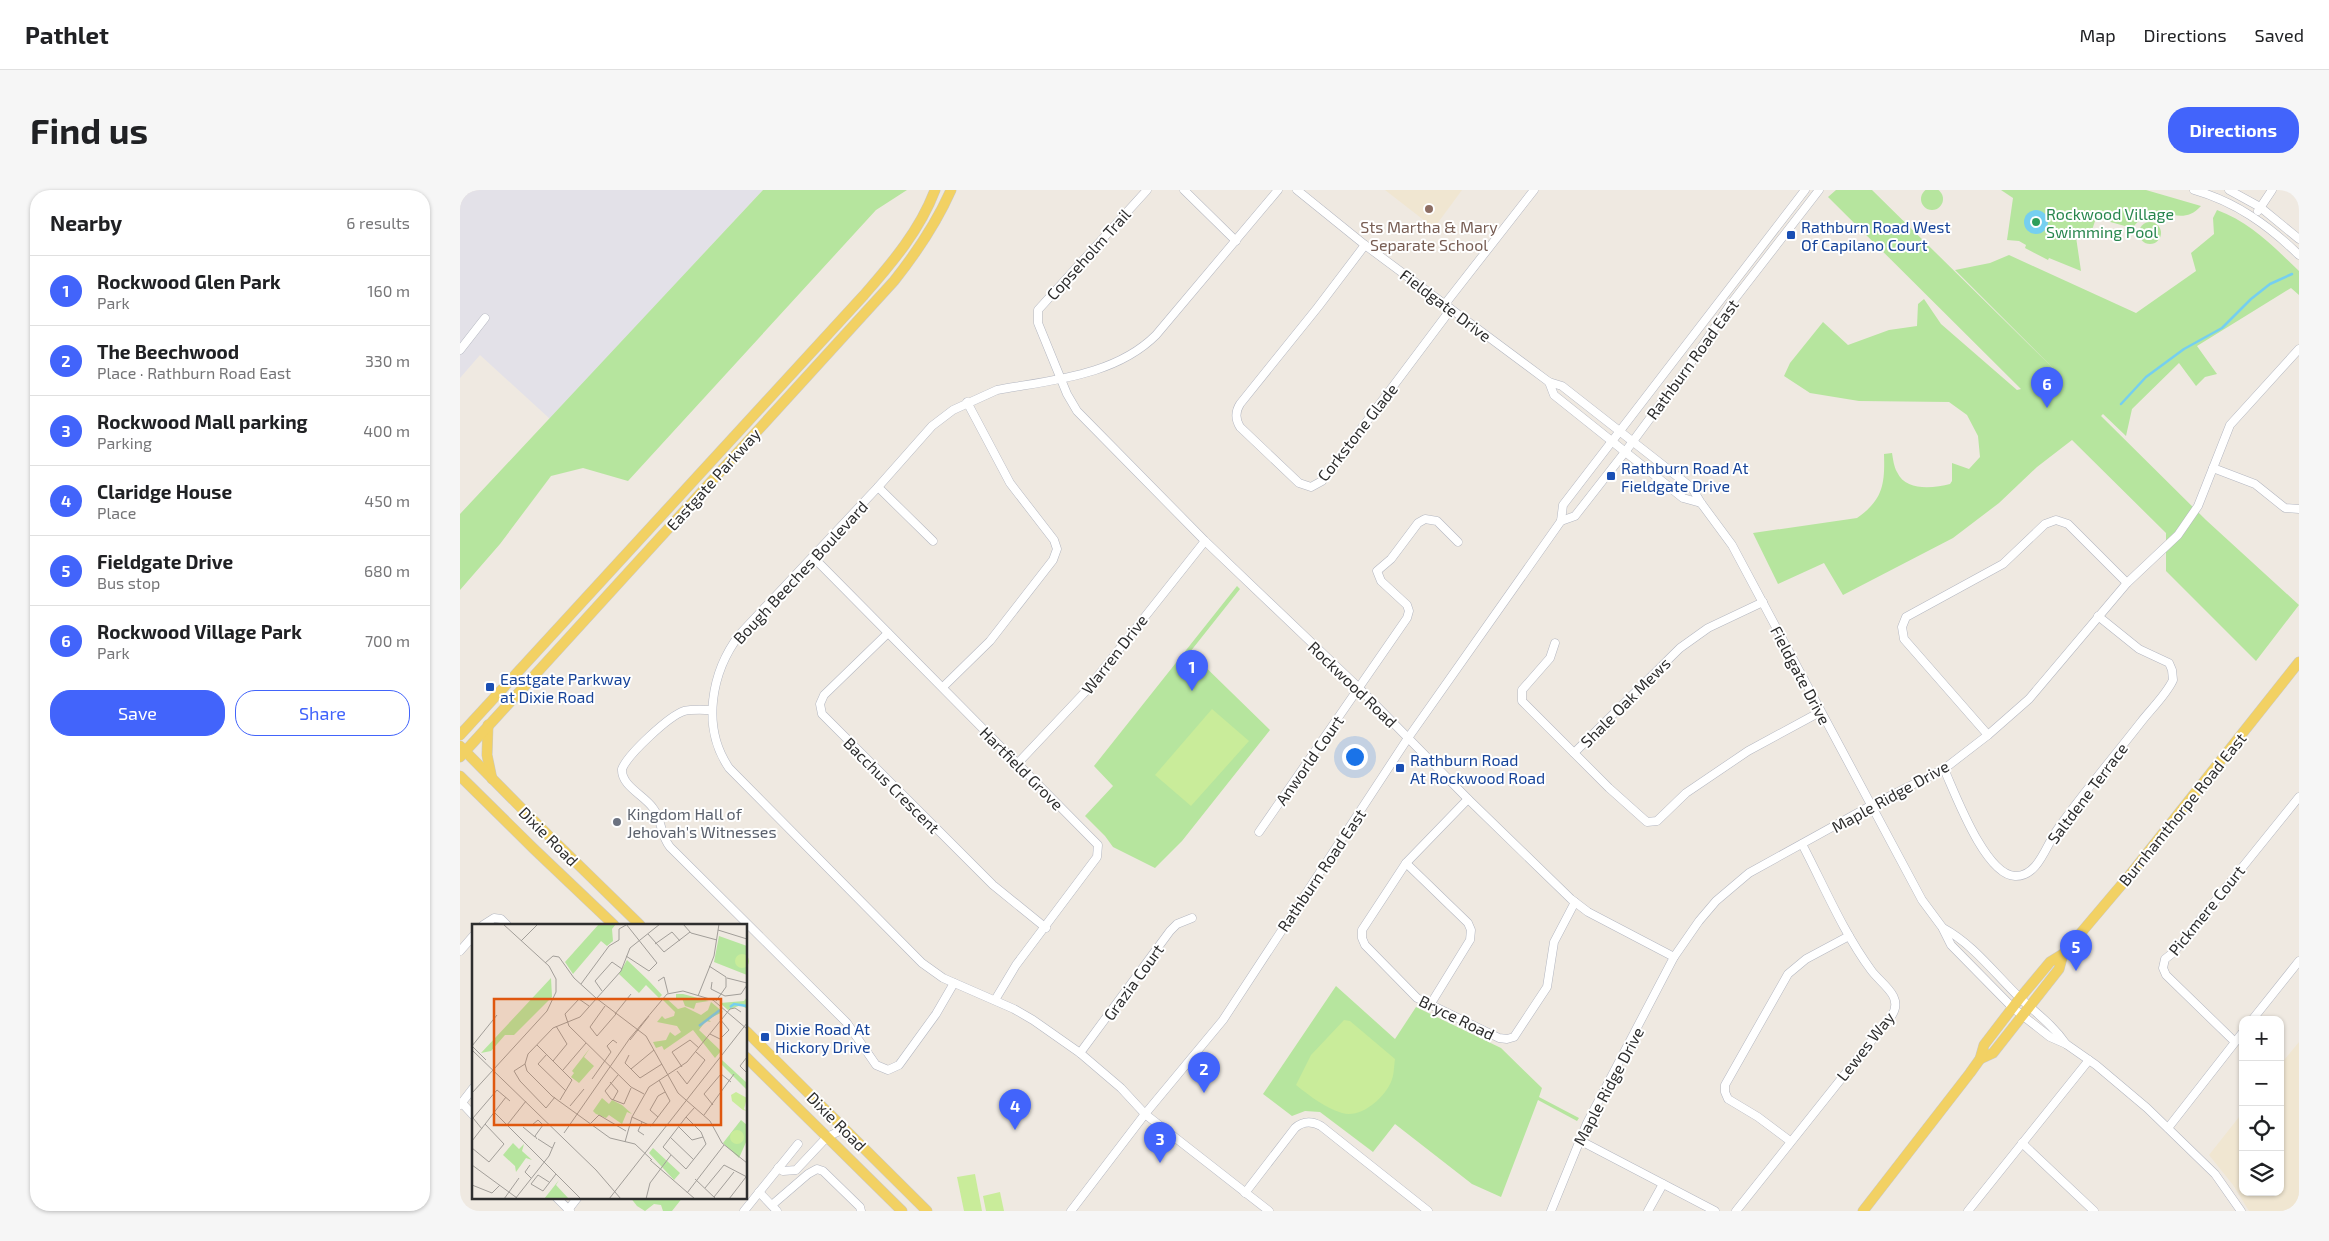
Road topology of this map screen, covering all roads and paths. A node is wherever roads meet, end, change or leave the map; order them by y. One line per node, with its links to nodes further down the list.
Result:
1 (935, 190): 50 (main road, Eastgate Parkway)
2 (951, 190): 49 (main road, Eastgate Parkway)
3 (1147, 190): 23 (street, Copseholm Trail)
4 (1184, 190): 16 (street)
5 (1278, 190): 16 (street, Bough Beeches Boulevard)
6 (1297, 190): 17 (street, Fieldgate Drive)
7 (1534, 190): 19 (street)
8 (1805, 190): 26 (street, Rathburn Road East)
9 (1819, 190): 28 (street, Rathburn Road East)
10 (2194, 190): 14 (street)
11 (2229, 190): 13 (street)
12 (2272, 190): 13 (street)
13 (2260, 207): 14 (street); 15 (street)
14 (2254, 216): 18 (street)
15 (2299, 239)
16 (1236, 241): 23 (street, Bough Beeches Boulevard)
17 (1365, 244): 19 (street, Fieldgate Drive); 19 (street, Corkstone Glade)
18 (2299, 255)
19 (1448, 307): 24 (street, Fieldgate Drive)
20 (486, 318): 21 (street)
21 (460, 350)
22 (2298, 351): 30 (street, Maple Ridge Drive)
23 (1060, 378): 25 (street, Bough Beeches Boulevard); 36 (street, Rockwood Road)
24 (1549, 382): 26 (street, Fieldgate Drive); 27 (street, Fieldgate Drive)
25 (967, 402): 31 (street, Bough Beeches Boulevard); 45 (street)
26 (1619, 431): 27 (street, Rathburn Road East); 28 (street, Fieldgate Drive)
27 (1611, 441): 29 (street, Fieldgate Drive); 34 (street, Rathburn Road East)
28 (1633, 441): 29 (street, Rathburn Road East); 32 (street, Fieldgate Drive)
29 (1624, 452): 32 (street, Fieldgate Drive); 34 (street, Rathburn Road East)
30 (2213, 468): 33 (street); 39 (street, Maple Ridge Drive)
31 (878, 487): 35 (street); 38 (street, Bough Beeches Boulevard)
32 (1700, 503): 40 (street, Fieldgate Drive)
33 (2299, 508)
34 (1561, 521): 52 (street, Rathburn Road East)
35 (933, 541)
36 (1205, 541): 46 (street, Rockwood Road); 55 (street, Warren Drive)
37 (1458, 542): 46 (street, Anworld Court)
38 (813, 557): 42 (street, Hartfield Grove); 47 (street, Bough Beeches Boulevard)
39 (2127, 583): 41 (street, Maple Ridge Drive); 51 (street)
40 (1763, 602): 48 (street, Fieldgate Drive); 54 (street, Shale Oak Mews)
41 (2098, 616): 51 (street, Maple Ridge Drive); 56 (street, Saltdene Terrace)
42 (888, 632): 45 (street, Hartfield Grove); 72 (street, Bacchus Crescent)
43 (1555, 643): 54 (street)
44 (2299, 662): 76 (main road, Burnhamthorpe Road East)
45 (943, 687): 55 (street, Hartfield Grove)
46 (1359, 688): 52 (street, Rockwood Road); 62 (street, Anworld Court)
47 (712, 710): 79 (street, Bough Beeches Boulevard); 79 (street)
48 (1820, 712): 54 (street, Shale Oak Mews); 61 (street, Fieldgate Drive)
49 (488, 726): 53 (main road, Eastgate Parkway); 58 (main road)
50 (460, 734)
51 (1988, 735): 56 (street, Maple Ridge Drive)
52 (1408, 738): 60 (street, Rockwood Road); 98 (street, Rathburn Road East)
53 (462, 751): 58 (main road, Dixie Road)
54 (1574, 753)
55 (1018, 763): 72 (street, Hartfield Grove)
56 (1944, 769): 61 (street, Maple Ridge Drive)
57 (460, 776): 69 (main road, Dixie Road)
58 (493, 780): 70 (main road, Dixie Road)
59 (2299, 797): 89 (street, Pickmere Court)
60 (1468, 799): 64 (street, Bryce Road); 65 (street, Rockwood Road)
61 (1872, 805): 63 (street, Maple Ridge Drive); 71 (street, Fieldgate Drive)
62 (1259, 832)
63 (1802, 844): 73 (street, Lewes Way); 77 (street, Maple Ridge Drive)
64 (1406, 862): 82 (street); 82 (street, Bryce Road)
65 (1575, 902): 77 (street, Rockwood Road); 82 (street, Bryce Road)
66 (1192, 918): 91 (street, Grazia Court)
67 (485, 924): 68 (street)
68 (506, 924)
69 (613, 924)
70 (639, 924)
71 (1942, 927): 80 (street, Fieldgate Drive); 84 (street, Fieldgate Drive)
72 (1046, 928): 81 (street, Hartfield Grove)
73 (1849, 936): 103 (street, Lewes Way); 103 (street)
74 (472, 937): 75 (street)
75 (460, 951)
76 (2063, 954): 80 (main road, Burnhamthorpe Road East); 83 (main road, Burnhamthorpe Road East)
77 (1674, 958): 101 (street, Maple Ridge Drive)
78 (2299, 962): 86 (street)
79 (954, 983): 81 (street, Bough Beeches Boulevard)
80 (2020, 998): 83 (street, Fieldgate Drive); 84 (main road, Burnhamthorpe Road East)
81 (995, 1000): 91 (street, Bough Beeches Boulevard)
82 (1430, 1005)
83 (2030, 1006): 85 (main road, Burnhamthorpe Road East); 90 (street, Fieldgate Drive)
84 (2013, 1008): 85 (street, Fieldgate Drive); 93 (main road, Burnhamthorpe Road East)
85 (2022, 1016): 90 (street, Fieldgate Drive); 93 (main road, Burnhamthorpe Road East)
86 (2255, 1016)
87 (748, 1033): 100 (main road, Dixie Road)
88 (2239, 1037): 89 (street)
89 (2235, 1042): 99 (street)
90 (2066, 1044): 94 (street, Fieldgate Drive)
91 (1080, 1053): 98 (street, Bough Beeches Boulevard)
92 (748, 1059): 102 (main road, Dixie Road)
93 (1980, 1059): 125 (main road, Burnhamthorpe Road East)
94 (2089, 1060): 99 (street, Fieldgate Drive); 104 (street)
95 (472, 1090): 96 (street)
96 (461, 1104): 97 (street)
97 (472, 1114)
98 (1146, 1114): 109 (street, Bough Beeches Boulevard); 118 (street, Rathburn Road East)
99 (2168, 1128): 128 (street, Fieldgate Drive)
100 (844, 1129): 102 (street); 117 (main road, Dixie Road)
101 (1578, 1140): 107 (street); 121 (street, Maple Ridge Drive)
102 (824, 1141): 106 (street); 116 (main road, Dixie Road)
103 (1790, 1141): 124 (street, Lewes Way)
104 (2022, 1143): 126 (street); 127 (street)
105 (798, 1144): 106 (street)
106 (778, 1168): 108 (street)
107 (1663, 1184): 122 (street); 123 (street)
108 (759, 1192): 112 (street); 114 (street)
109 (1245, 1193): 119 (street, Bough Beeches Boulevard); 120 (street)
110 (557, 1198): 113 (street)
111 (577, 1198): 113 (street)
112 (774, 1208): 115 (street)
113 (569, 1210)
114 (744, 1211)
115 (861, 1211)
116 (902, 1211)
117 (927, 1211)
118 (1071, 1211)
119 (1268, 1211)
120 (1428, 1211)
121 (1551, 1211)
122 (1648, 1211)
123 (1715, 1211)
124 (1736, 1211)
125 (1863, 1211)
126 (1968, 1211)
127 (2094, 1211)
128 (2241, 1211)

